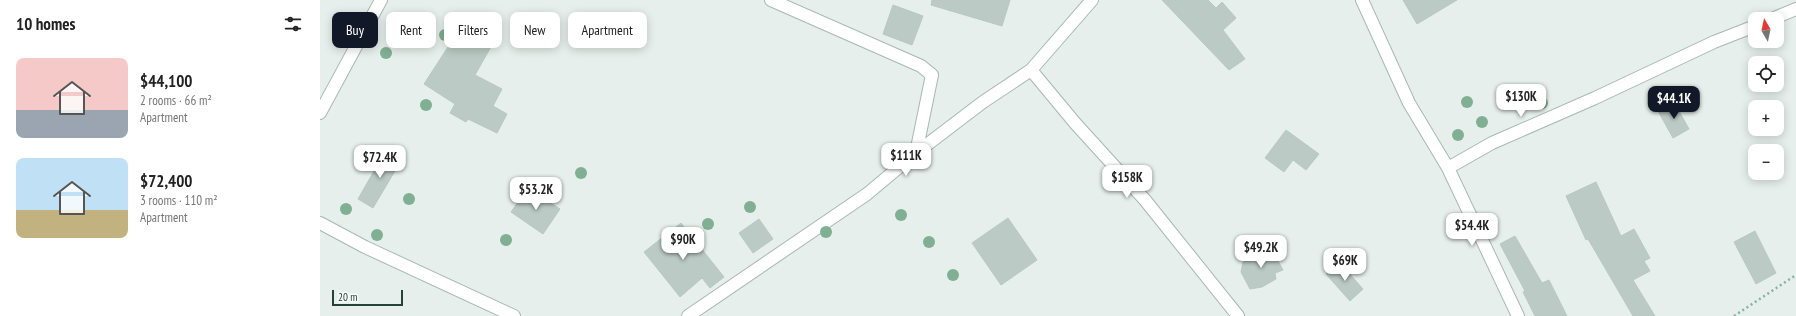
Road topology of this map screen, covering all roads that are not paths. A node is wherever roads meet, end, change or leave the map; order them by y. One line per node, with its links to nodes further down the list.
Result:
1 (381, 0): 9 (street)
2 (771, 0): 10 (street)
3 (1092, 0): 8 (street)
4 (1362, 0): 11 (street)
5 (1796, 9): 6 (street)
6 (1784, 14)
7 (1748, 29): 11 (street)
8 (1032, 70): 10 (street); 15 (street)
9 (320, 113)
10 (916, 153): 14 (street)
11 (1448, 168): 16 (street)
12 (320, 223): 13 (street)
13 (514, 316)
14 (688, 316)
15 (1238, 316)
16 (1518, 316)

